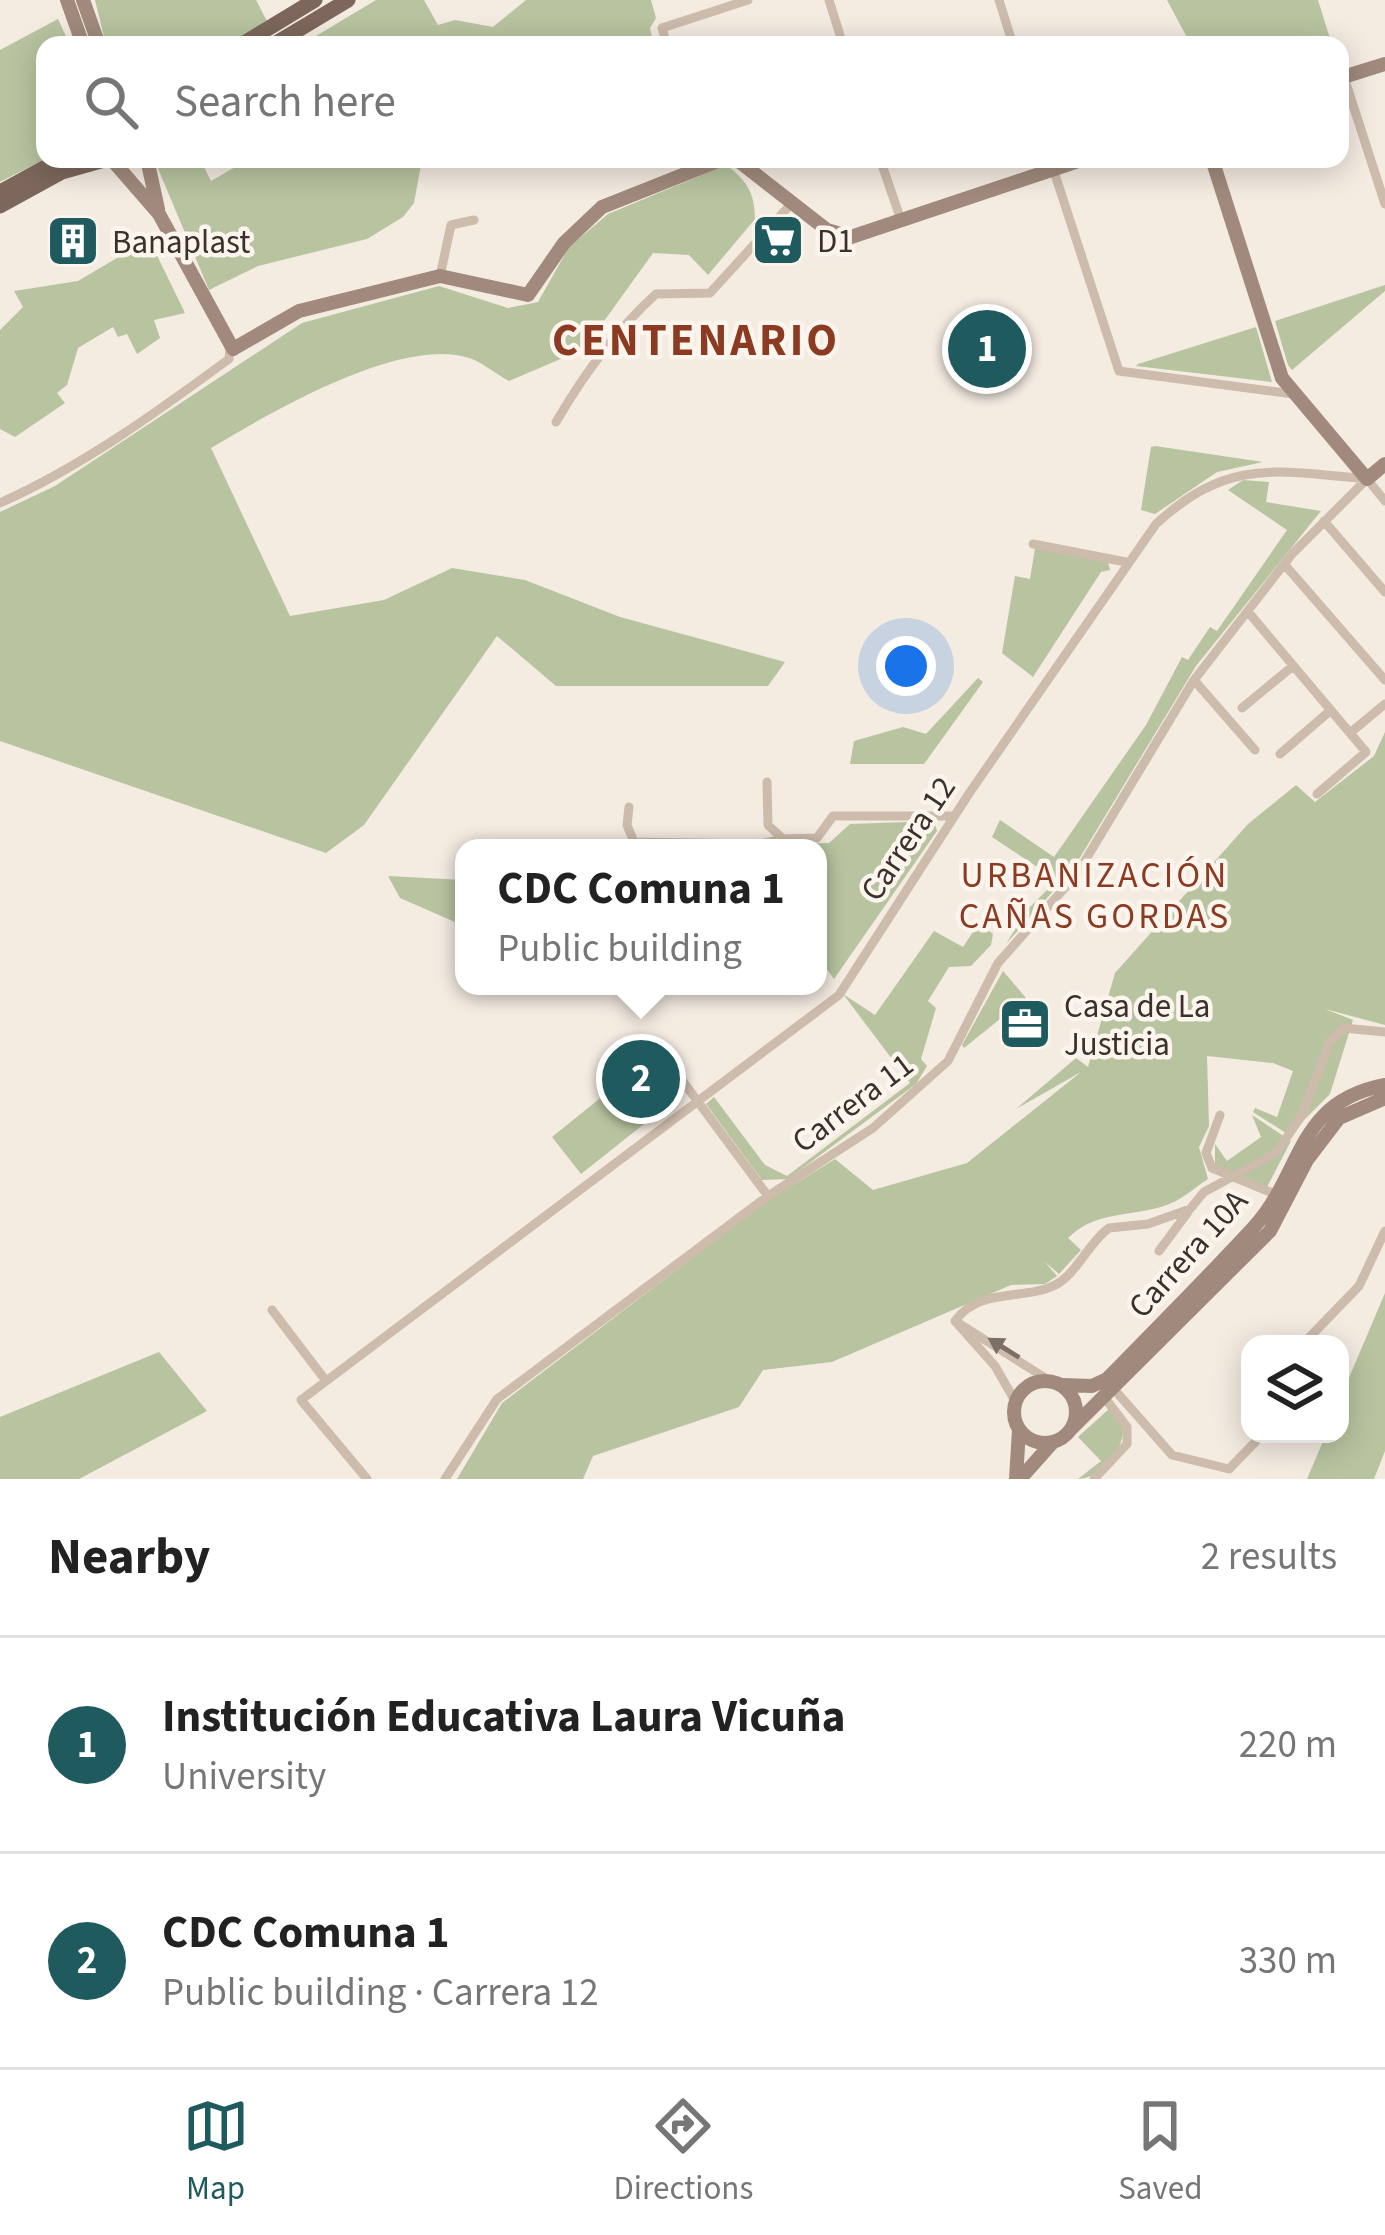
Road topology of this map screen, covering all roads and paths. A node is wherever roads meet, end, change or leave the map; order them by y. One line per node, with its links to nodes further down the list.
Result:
1 (67, 0): 8 (street)
2 (83, 0): 9 (street)
3 (315, 0): 10 (main road)
4 (348, 0): 11 (main road)
5 (748, 0): 12 (street)
6 (829, 0): 13 (street)
7 (999, 0): 14 (street)
8 (80, 36)
9 (96, 36)
10 (257, 36)
11 (288, 36)
12 (664, 36)
13 (840, 36)
14 (1010, 36)
15 (1385, 64): 16 (street)
16 (1349, 76)
17 (1349, 99): 30 (street)
18 (44, 168): 28 (main road)
19 (78, 168): 31 (main road)
20 (117, 168): 32 (street)
21 (149, 168): 32 (street)
22 (690, 168): 35 (street)
23 (747, 168): 29 (street)
24 (883, 168): 34 (street)
25 (1040, 168): 34 (street)
26 (1052, 168): 37 (street)
27 (1214, 168): 37 (street)
28 (0, 192)
29 (791, 204): 34 (street); 38 (street)
30 (1385, 205)
31 (0, 206)
32 (159, 214): 36 (street)
33 (475, 220): 35 (street)
34 (901, 220)
35 (440, 276): 36 (street)
36 (230, 348): 42 (street)
37 (1293, 394): 40 (street)
38 (556, 422)
39 (1385, 464): 40 (street, Carrera 11)
40 (1367, 479): 41 (street); 43 (street, Carrera 11); 45 (street, Carrera 12)
41 (1385, 501)
42 (0, 503)
43 (1324, 521): 46 (street, Carrera 11); 47 (street)
44 (1033, 544): 45 (street)
45 (1126, 562): 61 (street, Carrera 12)
46 (1285, 565): 48 (street, Carrera 11); 51 (street)
47 (1385, 592)
48 (1249, 613): 49 (street); 50 (street, Carrera 11)
49 (1293, 666): 53 (street); 54 (street)
50 (1194, 680): 56 (street); 72 (street, Carrera 11)
51 (1385, 680)
52 (1385, 704): 55 (street)
53 (1242, 708)
54 (1330, 710): 55 (street); 57 (street)
55 (1350, 733): 59 (street)
56 (1255, 751)
57 (1280, 754)
58 (767, 782): 63 (street)
59 (1317, 794)
60 (629, 807): 62 (street)
61 (954, 816): 63 (street); 68 (street, Carrera 12)
62 (633, 839)
63 (783, 839)
64 (1385, 1032): 70 (street)
65 (664, 1056): 68 (street)
66 (1385, 1085): 71 (street, Carrera 10A)
67 (1385, 1098): 81 (street)
68 (697, 1100): 72 (street); 79 (street, Carrera 12)
69 (1220, 1115): 70 (street)
70 (1228, 1178): 71 (street); 73 (street)
71 (1275, 1194): 81 (street, Carrera 10A)
72 (768, 1196): 88 (street, Carrera 11)
73 (1190, 1209): 75 (street); 77 (street)
74 (1385, 1231): 78 (street)
75 (1160, 1251)
76 (272, 1310): 79 (street)
77 (956, 1321): 80 (street, one-way to 77); 82 (street)
78 (1312, 1335)
79 (326, 1381): 87 (street, Carrera 12)
80 (1056, 1383): 81 (street); 82 (street); 83 (street)
81 (1109, 1389): 83 (street); 86 (street); 90 (street)
82 (1015, 1402): 84 (street)
83 (1072, 1428): 85 (street)
84 (1019, 1430): 85 (street); 89 (street)
85 (1052, 1442): 89 (street)
86 (1255, 1443)
87 (367, 1479)
88 (445, 1479)
89 (1018, 1479)
90 (1094, 1479)

